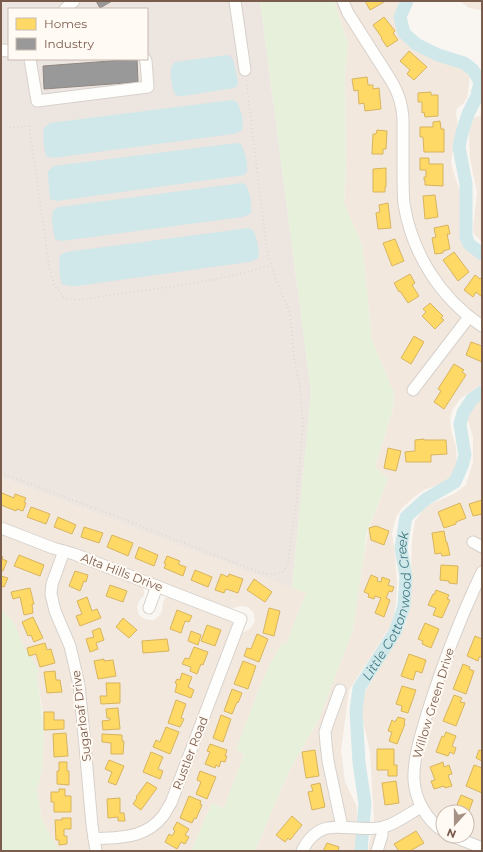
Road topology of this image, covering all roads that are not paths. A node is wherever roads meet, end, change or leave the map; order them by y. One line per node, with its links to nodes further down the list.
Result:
1 (74, 1): 4 (street)
2 (235, 1): 7 (street)
3 (343, 1): 8 (street)
4 (66, 8)
5 (30, 60): 6 (street)
6 (146, 60)
7 (245, 70)
8 (470, 317): 9 (street); 10 (street)
9 (482, 326)
10 (413, 390)
11 (1, 528): 12 (street, Alta Hills Drive)
12 (64, 551): 14 (street, Alta Hills Drive); 22 (street, Sugarloaf Drive)
13 (482, 572): 18 (street, Willow Green Drive)
14 (157, 586): 15 (street); 16 (street, Alta Hills Drive)
15 (149, 608)
16 (242, 619): 22 (street, Rustler Road)
17 (340, 690): 20 (street)
18 (421, 807): 19 (street, Willow Green Drive); 21 (street)
19 (435, 824)
20 (342, 827): 21 (street); 24 (street)
21 (379, 828): 25 (street)
22 (94, 839): 23 (street, Sugarloaf Drive)
23 (96, 851)
24 (302, 851)
25 (377, 851)

